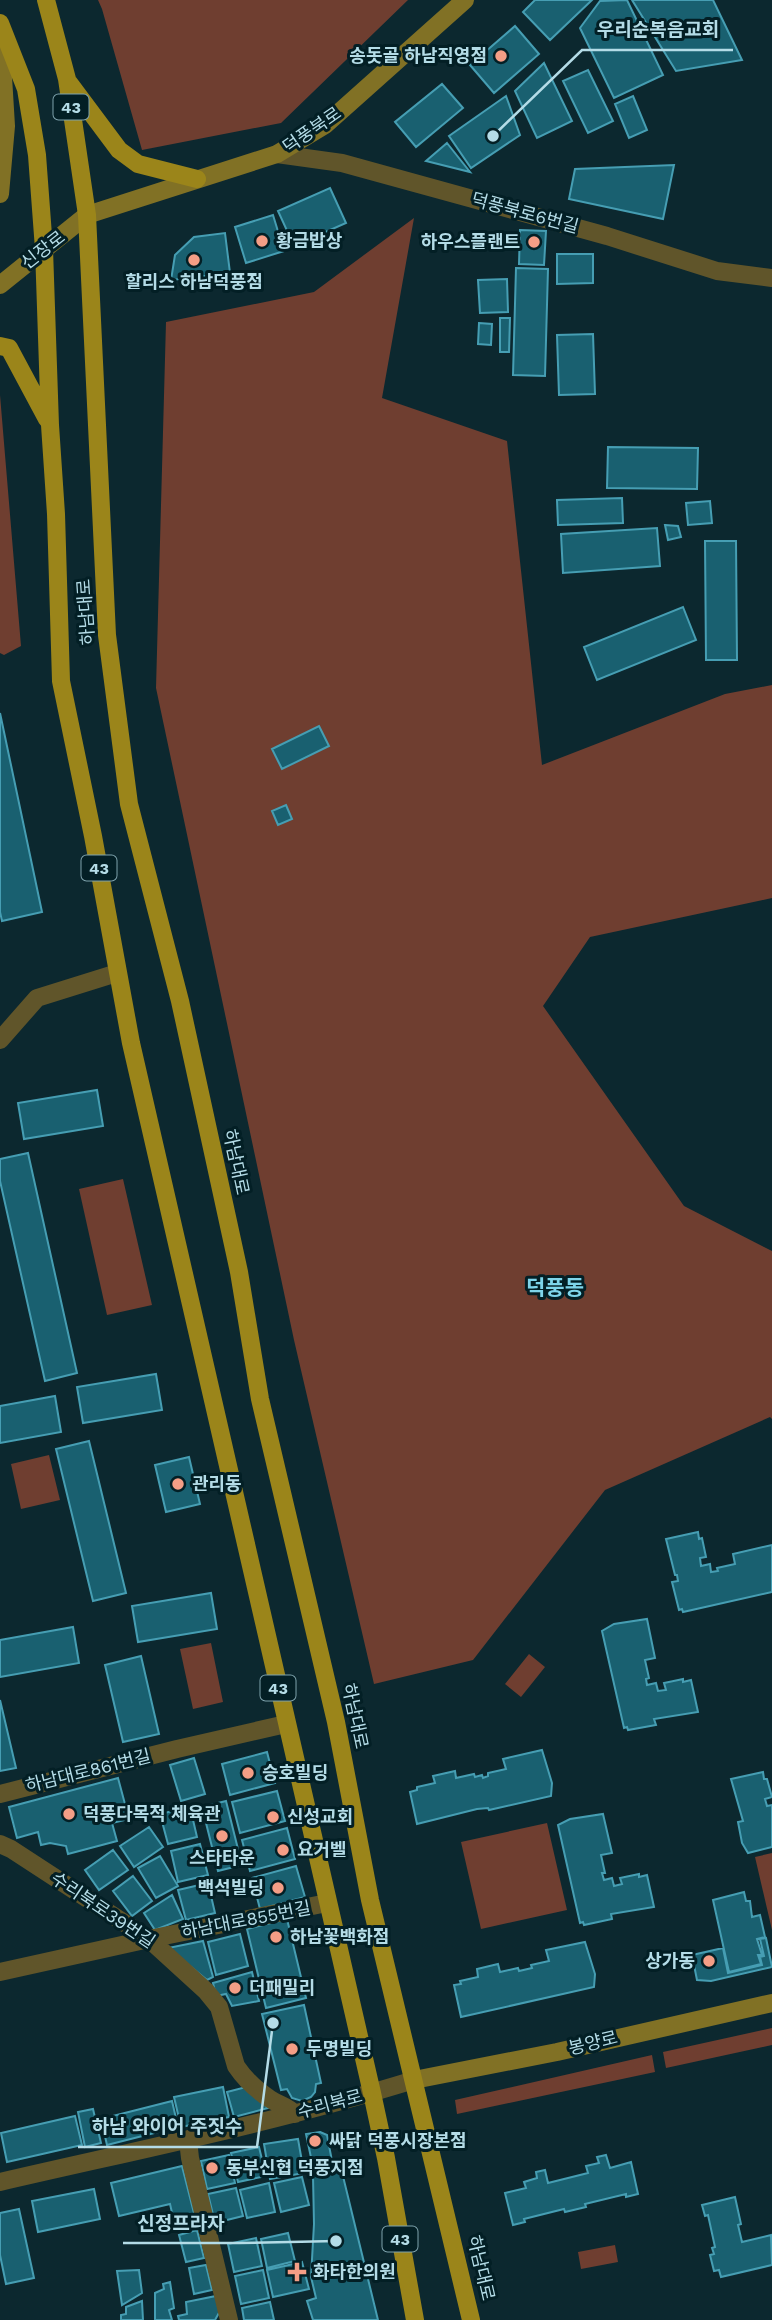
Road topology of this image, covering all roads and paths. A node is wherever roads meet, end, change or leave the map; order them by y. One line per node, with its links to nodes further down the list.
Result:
1 (46, 0): 4 (main road, 하남대로 / 43)
2 (465, 0): 5 (street, 덕풍북로)
3 (0, 23): 7 (street); 9 (main road, 하남대로 / 43)
4 (66, 79): 6 (main road); 8 (main road, 하남대로 / 43)
5 (277, 154): 6 (street, 덕풍북로); 10 (street, 덕풍북로6번길)
6 (197, 179): 8 (street, 덕풍북로)
7 (0, 194)
8 (87, 215): 9 (street, 신장로); 23 (main road, 하남대로 / 43)
9 (44, 249): 11 (street, 신장로); 13 (main road, 하남대로 / 43)
10 (772, 278)
11 (0, 285)
12 (0, 346): 13 (main road)
13 (50, 425): 14 (main road, 하남대로 / 43)
14 (117, 973): 15 (street); 16 (main road, 하남대로 / 43)
15 (0, 1040)
16 (286, 1724): 17 (street, 하남대로861번길); 19 (main road, 하남대로 / 43)
17 (0, 1794)
18 (0, 1844): 20 (street, 수리북로39번길)
19 (327, 1903): 20 (street, 하남대로855번길); 24 (main road, 하남대로 / 43)
20 (149, 1939): 21 (street, 하남대로855번길); 25 (street, 수리북로39번길)
21 (0, 1972)
22 (772, 2003): 23 (street, 봉양로)
23 (414, 2080): 24 (street, 수리북로); 30 (main road, 하남대로 / 43)
24 (372, 2093): 25 (street, 수리북로); 29 (main road, 하남대로 / 43)
25 (295, 2114): 26 (street, 수리북로)
26 (188, 2140): 27 (street, 수리북로); 28 (street)
27 (1, 2179)
28 (229, 2320)
29 (415, 2320)
30 (471, 2320)

